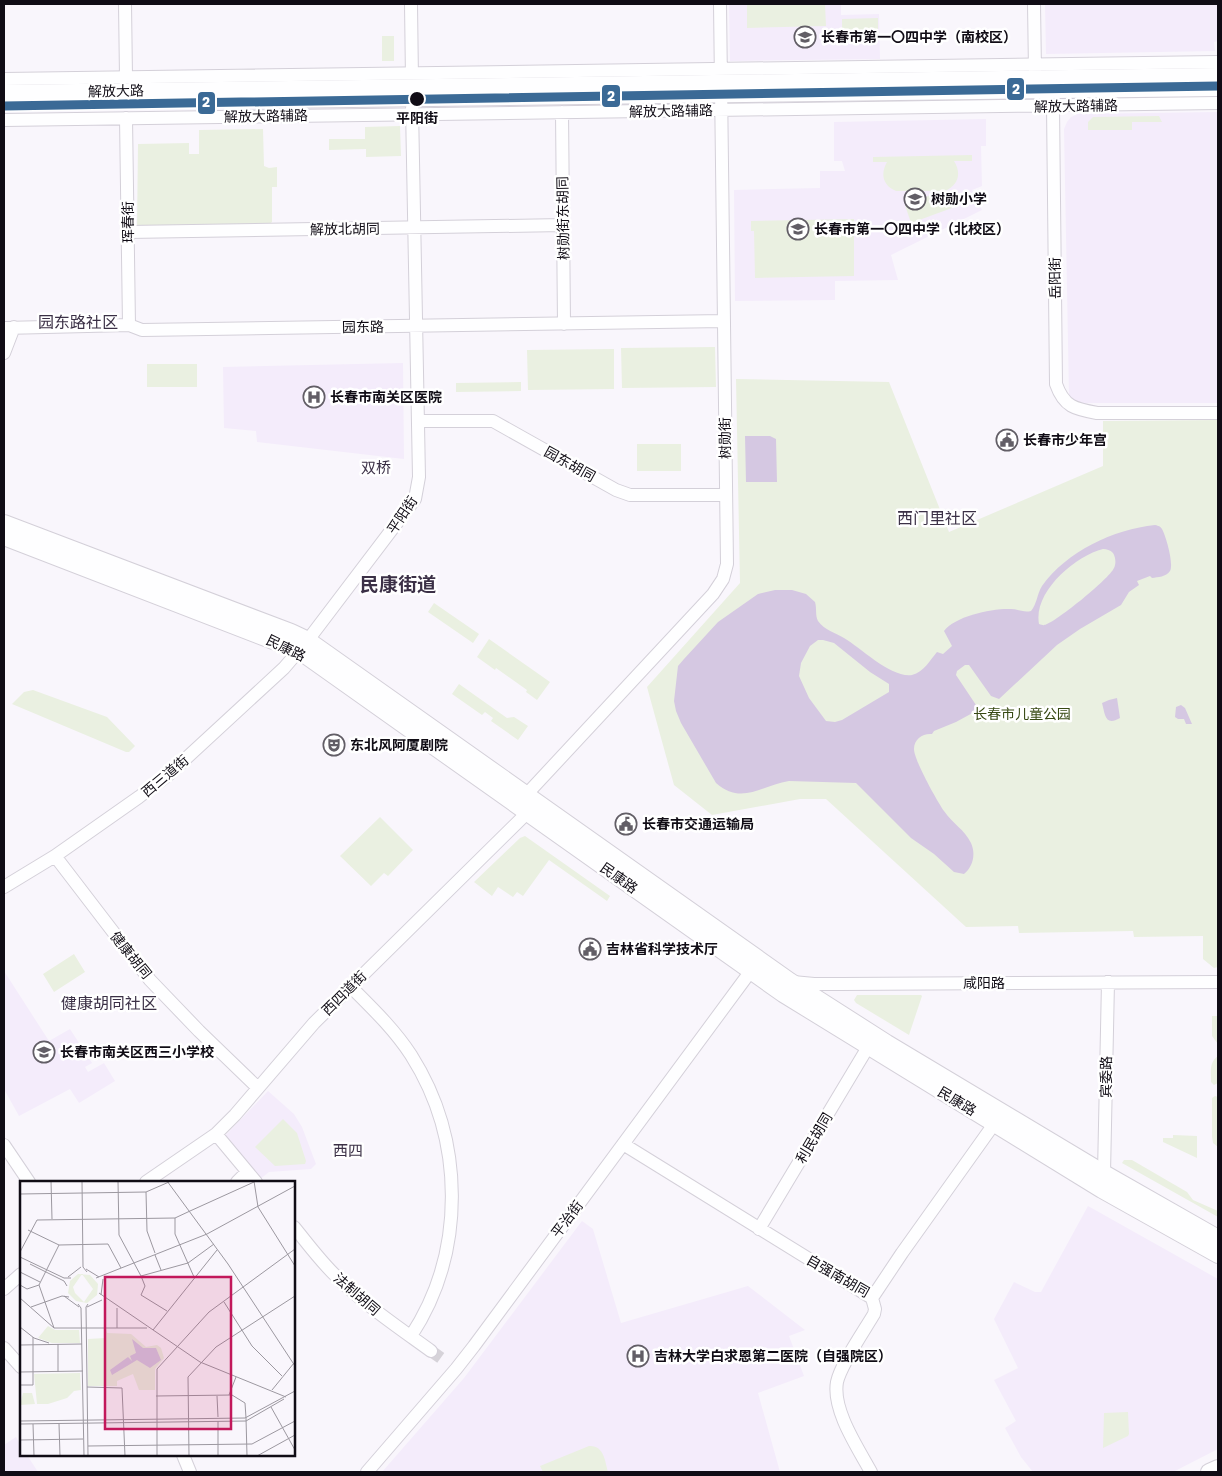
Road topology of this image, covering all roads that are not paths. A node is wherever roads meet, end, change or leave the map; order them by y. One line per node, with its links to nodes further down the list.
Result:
1 (125, 4): 7 (street)
2 (411, 4): 13 (street, 平阳街)
3 (720, 4): 11 (street, 树勋街)
4 (1034, 4): 8 (street)
5 (1218, 62): 8 (street)
6 (1218, 76): 8 (main road, 解放大路)
7 (126, 77): 9 (street, 解放大路辅路); 13 (street, 解放大路辅路)
8 (1035, 78): 10 (main road, 解放大路); 11 (main road, 解放大路); 16 (street)
9 (4, 79)
10 (1218, 88)
11 (721, 89): 13 (main road, 解放大路); 16 (street, 解放大路辅路); 17 (street, 解放大路辅路); 23 (street, 树勋街)
12 (4, 92): 13 (main road, 解放大路)
13 (412, 93): 14 (main road, 解放大路); 17 (street, 解放大路辅路); 18 (street, 解放大路辅路); 21 (street, 平阳街)
14 (4, 103)
15 (1218, 104): 16 (street, 解放大路辅路)
16 (1053, 106): 29 (street, 岳阳街)
17 (562, 112): 20 (street, 树勋街东胡同)
18 (126, 118): 19 (street, 解放大路辅路); 22 (street, 珲春街)
19 (4, 120)
20 (563, 225): 21 (street, 解放北胡同); 24 (street, 树勋街东胡同)
21 (415, 228): 22 (street, 解放北胡同); 26 (street, 平阳街)
22 (128, 232): 25 (street, 珲春街)
23 (724, 321): 24 (street, 园东路); 31 (street, 树勋街)
24 (564, 324): 26 (street, 园东路)
25 (129, 325): 26 (street, 园东路); 27 (street, 园东路)
26 (416, 326): 30 (street, 平阳街)
27 (9, 327): 28 (street)
28 (4, 353)
29 (1218, 413)
30 (418, 421): 31 (street, 园东胡同); 34 (street, 平阳街)
31 (726, 495): 35 (street, 树勋街)
32 (4, 523): 34 (main road, 民康路)
33 (4, 537): 34 (main road, 民康路)
34 (304, 646): 35 (main road, 民康路); 36 (main road, 民康路); 37 (street, 西三道街)
35 (526, 795): 36 (street); 39 (main road, 民康路)
36 (526, 813): 39 (main road, 民康路); 43 (street, 西四道街)
37 (55, 856): 38 (street, 西三道街); 45 (street, 健康胡同)
38 (4, 887)
39 (755, 966): 40 (main road, 民康路); 44 (main road, 民康路); 48 (street, 平治街)
40 (790, 981): 41 (street, 咸阳路); 51 (main road, 民康路)
41 (1108, 982): 42 (street, 咸阳路); 51 (street, 宾委路)
42 (1218, 982)
43 (350, 986): 45 (street, 西四道街); 63 (street)
44 (868, 1047): 46 (main road, 民康路); 57 (street, 利民胡同)
45 (258, 1088): 47 (street, 西四道街)
46 (994, 1124): 59 (main road, 民康路); 62 (street, 自强南胡同)
47 (216, 1134): 50 (street); 53 (street, 西四道街)
48 (624, 1144): 57 (street, 自强南胡同); 68 (street, 平治街)
49 (4, 1145): 52 (street)
50 (247, 1172): 54 (street); 55 (street)
51 (1104, 1173): 58 (main road, 民康路)
52 (28, 1181)
53 (147, 1181)
54 (238, 1181)
55 (255, 1181)
56 (295, 1228): 63 (street, 法制胡同)
57 (759, 1228): 62 (street, 自强南胡同)
58 (1218, 1238)
59 (1218, 1255)
60 (20, 1275): 61 (street)
61 (4, 1289)
62 (872, 1298): 73 (street)
63 (411, 1336): 65 (street, 法制胡同)
64 (4, 1348): 67 (street)
65 (430, 1351)
66 (445, 1361): 68 (street)
67 (20, 1366)
68 (456, 1369): 72 (street, 平治街)
69 (183, 1456): 71 (street)
70 (1218, 1468): 74 (main road)
71 (190, 1472)
72 (367, 1472)
73 (871, 1472)
74 (1209, 1472)

